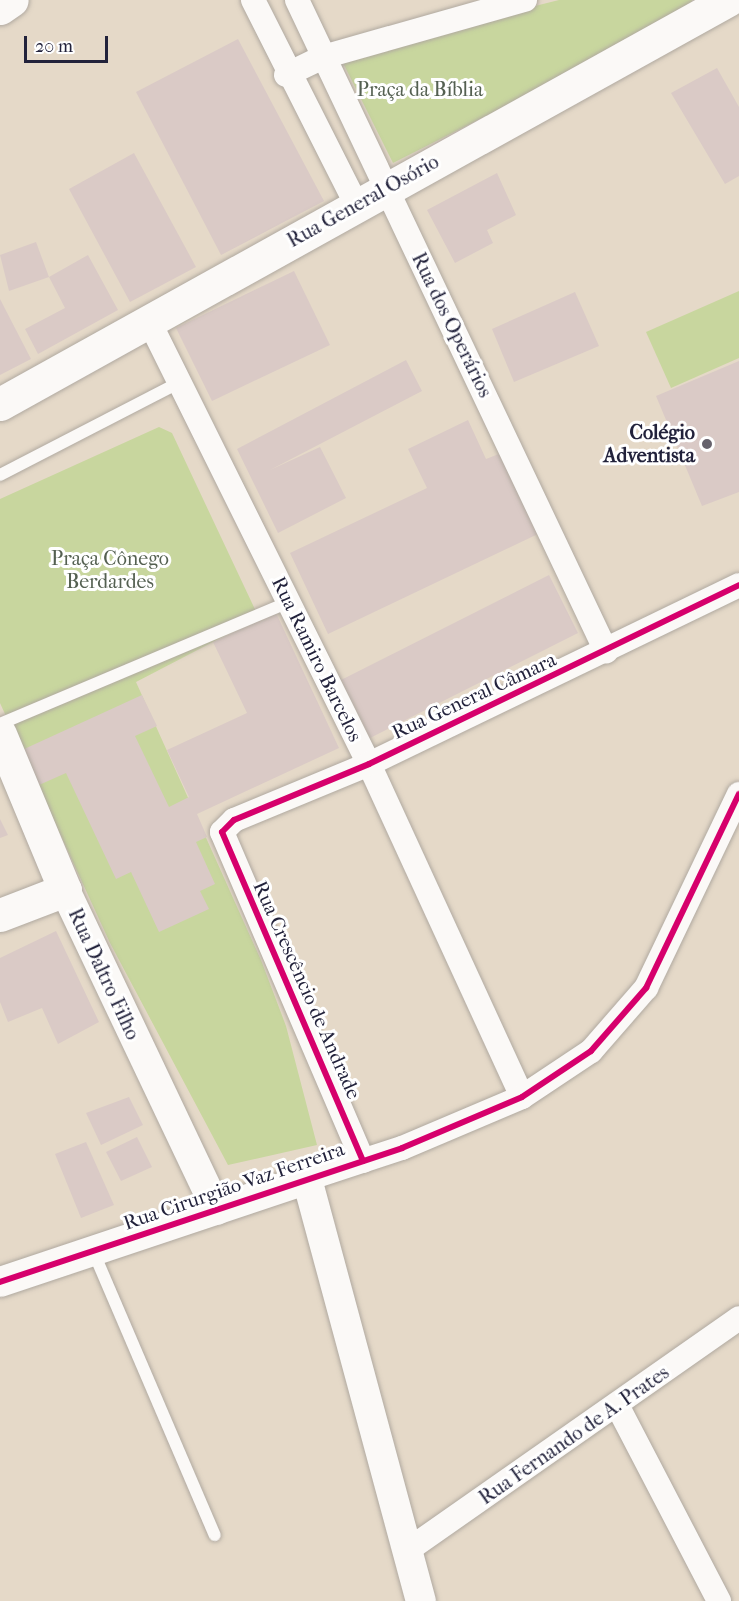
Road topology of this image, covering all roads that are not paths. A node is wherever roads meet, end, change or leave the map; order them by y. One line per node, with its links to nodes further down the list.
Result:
1 (12, 0): 6 (main road)
2 (253, 0): 8 (street)
3 (297, 0): 7 (street, Rua dos Operários)
4 (525, 0): 7 (street)
5 (728, 0): 9 (main road, Rua General Osório)
6 (0, 8)
7 (323, 57): 8 (street); 9 (street, Rua dos Operários)
8 (286, 75): 10 (street)
9 (386, 188): 10 (main road, Rua General Osório); 17 (street, Rua dos Operários)
10 (356, 204): 11 (main road, Rua General Osório)
11 (150, 323): 12 (street, Rua Ramiro Barcelos); 13 (main road, Rua General Osório)
12 (180, 382): 14 (lane); 16 (street, Rua Ramiro Barcelos)
13 (0, 404)
14 (0, 475)
15 (739, 585): 17 (street, Rua General Câmara)
16 (289, 602): 18 (lane); 20 (street, Rua Ramiro Barcelos)
17 (606, 651): 20 (street, Rua General Câmara)
18 (0, 724)
19 (0, 734): 23 (main road, Rua Daltro Filho)
20 (369, 764): 22 (street, Rua General Câmara); 25 (street, Rua Ramiro Barcelos)
21 (739, 794): 25 (street, Rua Cirurgião Vaz Ferreira)
22 (222, 832): 26 (street, Rua Crescêncio de Andrade)
23 (65, 890): 24 (main road); 28 (street, Rua Daltro Filho)
24 (0, 915)
25 (522, 1097): 26 (street, Rua Cirurgião Vaz Ferreira)
26 (363, 1161): 27 (street, Rua Cirurgião Vaz Ferreira)
27 (307, 1179): 28 (street, Rua Cirurgião Vaz Ferreira); 34 (street)
28 (217, 1210): 29 (street, Rua Cirurgião Vaz Ferreira)
29 (93, 1251): 30 (street, Rua Cirurgião Vaz Ferreira); 33 (lane)
30 (0, 1282)
31 (739, 1318): 32 (street, Rua Fernando de A. Prates)
32 (617, 1405): 34 (street, Rua Fernando de A. Prates); 36 (street)
33 (215, 1535)
34 (408, 1550): 35 (street)
35 (422, 1601)
36 (719, 1601)

